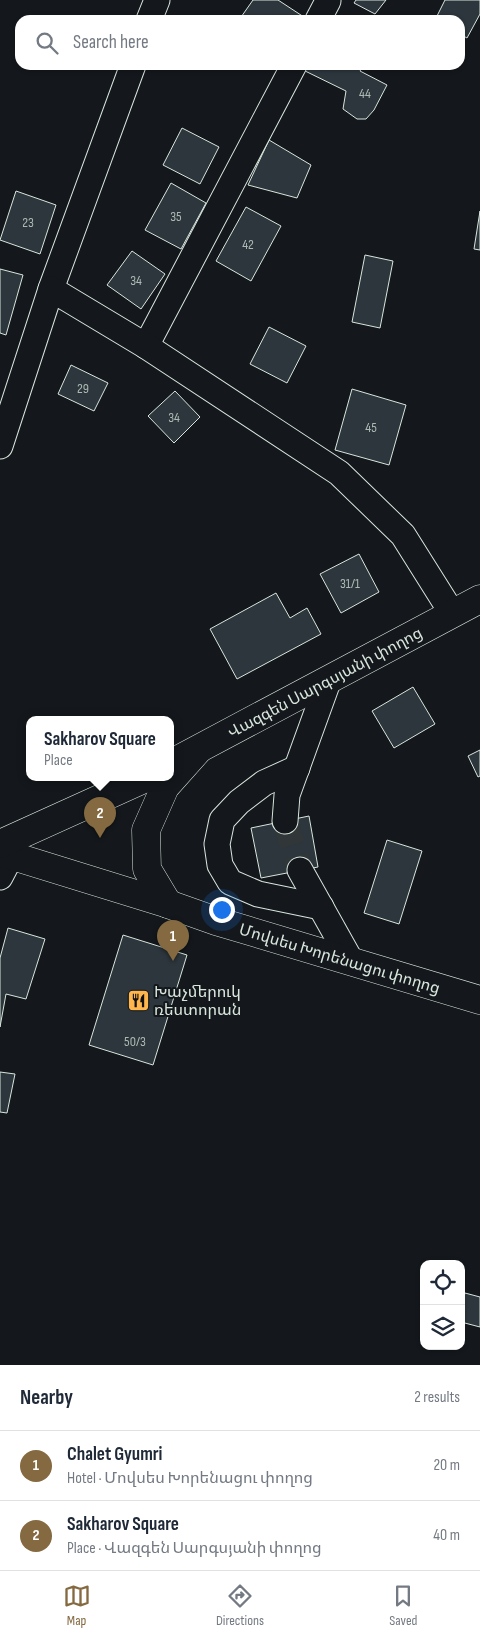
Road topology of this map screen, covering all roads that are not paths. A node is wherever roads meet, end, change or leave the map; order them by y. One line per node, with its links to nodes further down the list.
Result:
1 (157, 0): 2 (street)
2 (151, 15)
3 (131, 70): 5 (street)
4 (291, 70): 6 (street)
5 (51, 290): 6 (street); 7 (street)
6 (146, 346): 9 (street)
7 (0, 446)
8 (480, 599): 9 (main road, Վազգեն Սարգսյանի փողոց)
9 (452, 613): 10 (main road, Վազգեն Սարգսյանի փողոց)
10 (330, 678): 11 (main road, Վազգեն Սարգսյանի փողոց); 13 (street)
11 (201, 747): 12 (main road, Վազգեն Սարգսյանի փողոց); 14 (main road)
12 (174, 762)
13 (297, 768): 17 (street); 21 (street)
14 (174, 777)
15 (141, 781): 18 (main road)
16 (170, 781): 20 (main road)
17 (285, 821)
18 (3, 857): 20 (main road, Մովսես Խորենացու փողոց)
19 (300, 870): 21 (street)
20 (168, 904): 22 (main road, Մովսես Խորենացու փողոց)
21 (321, 907): 22 (street)
22 (351, 961): 23 (main road, Մովսես Խորենացու փողոց)
23 (480, 1000)

